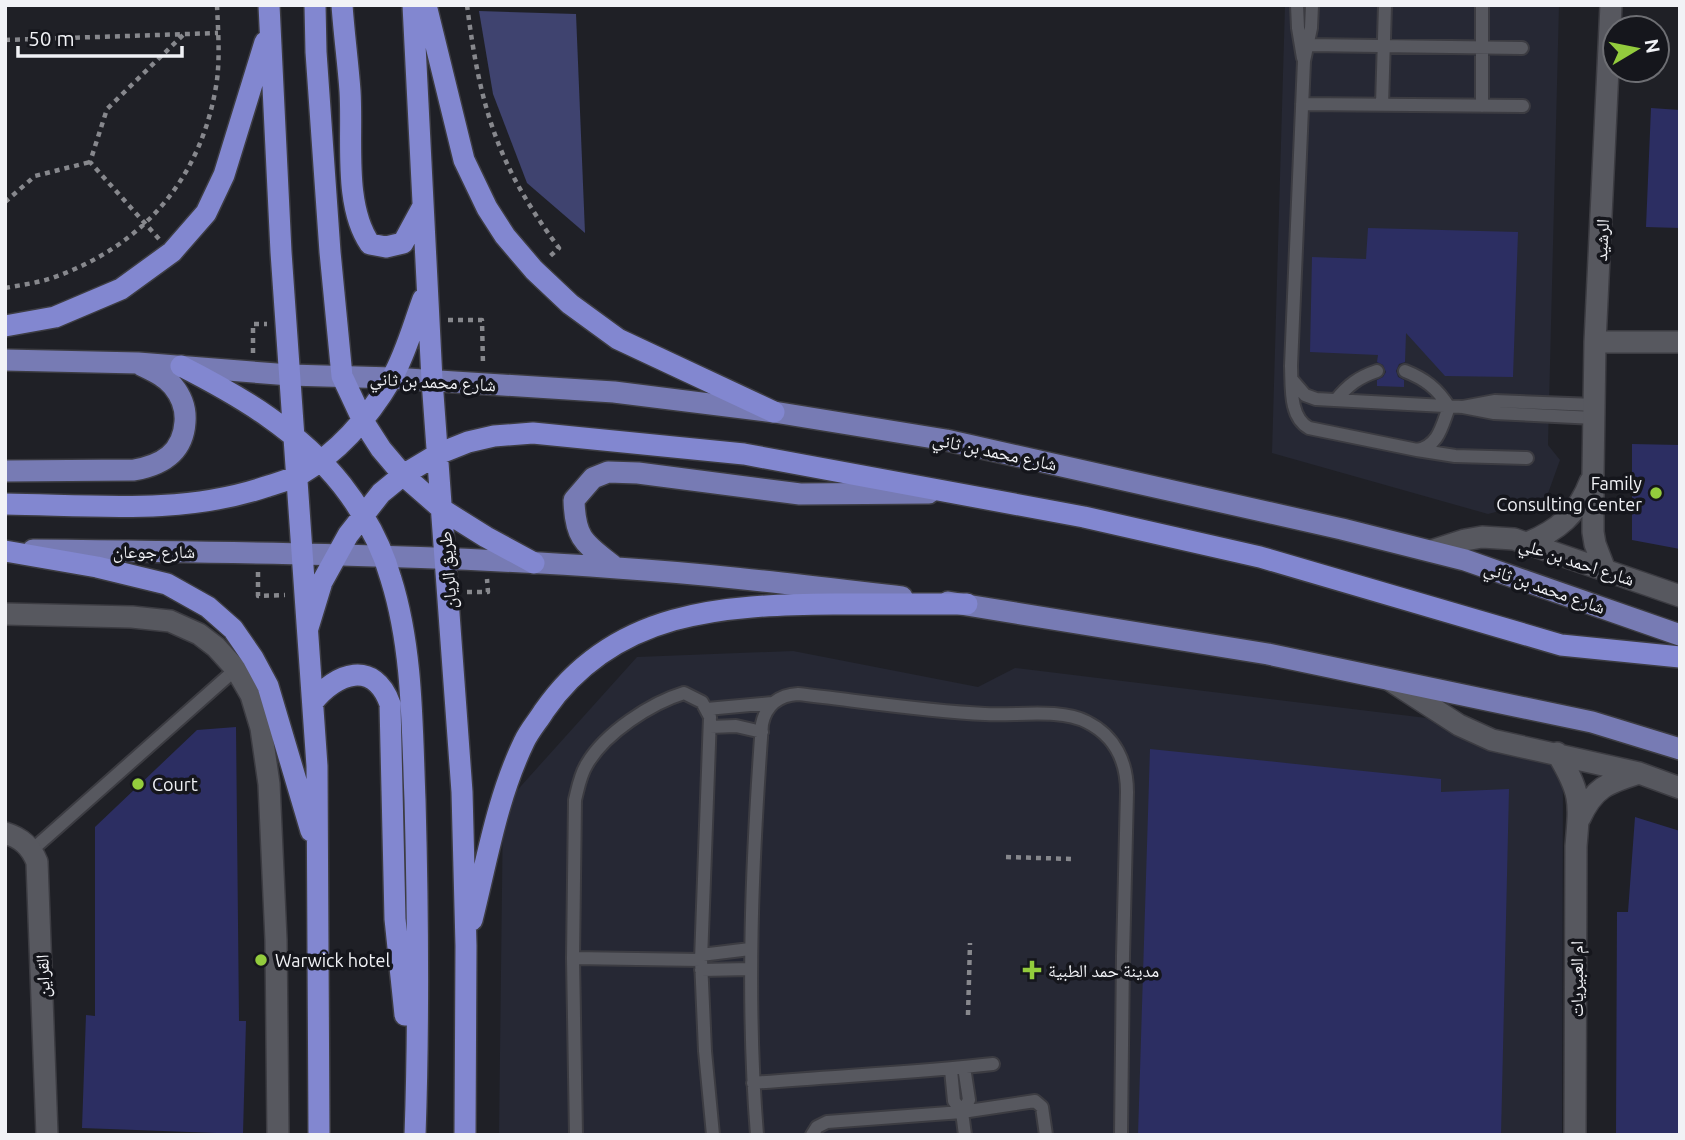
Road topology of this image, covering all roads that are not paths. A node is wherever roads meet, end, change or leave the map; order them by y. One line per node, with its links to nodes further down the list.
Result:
1 (269, 5): 11 (highway)
2 (315, 5): 32 (highway)
3 (342, 5): 21 (highway)
4 (413, 5): 21 (highway, طريق الريان)
5 (426, 5): 38 (highway)
6 (1297, 5): 16 (lane)
7 (1312, 5): 12 (lane)
8 (1385, 5): 13 (lane)
9 (1482, 5): 14 (lane)
10 (1611, 5): 24 (street, الرشيد)
11 (270, 27): 23 (highway); 31 (highway)
12 (1308, 45): 13 (lane); 16 (lane)
13 (1383, 46): 14 (lane); 18 (lane)
14 (1482, 47): 15 (lane); 19 (lane)
15 (1522, 48)
16 (1304, 61): 17 (lane)
17 (1302, 104): 18 (lane); 33 (lane)
18 (1382, 105): 19 (lane)
19 (1482, 106): 20 (lane)
20 (1523, 106)
21 (422, 208): 22 (highway, طريق الريان)
22 (427, 290): 34 (highway); 35 (highway, طريق الريان)
23 (5, 326)
24 (1595, 342): 25 (street); 39 (street, الرشيد)
25 (1680, 342)
26 (5, 360): 27 (main road)
27 (138, 363): 28 (main road); 46 (main road)
28 (181, 366): 31 (main road); 41 (highway)
29 (1377, 371): 36 (lane)
30 (1405, 371): 37 (lane)
31 (289, 374): 32 (main road, شارع محمد بن ثاني); 41 (highway)
32 (342, 376): 34 (main road, شارع محمد بن ثاني); 40 (highway)
33 (1292, 377): 36 (lane); 42 (lane)
34 (392, 378): 35 (main road, شارع محمد بن ثاني); 40 (highway)
35 (432, 380): 38 (main road, شارع محمد بن ثاني); 43 (highway, طريق الريان)
36 (1336, 400): 37 (lane)
37 (1449, 407): 39 (lane); 42 (lane)
38 (774, 412): 56 (main road, شارع محمد بن ثاني)
39 (1595, 412): 47 (street, الرشيد)
40 (363, 421): 45 (highway); 48 (highway)
41 (294, 435): 45 (highway); 49 (highway)
42 (1417, 450): 44 (lane)
43 (438, 454): 48 (highway); 50 (highway); 52 (highway, طريق الريان)
44 (1527, 458)
45 (321, 461): 49 (highway); 53 (highway)
46 (5, 471)
47 (1593, 474): 54 (street, الرشيد); 63 (street, الرشيد)
48 (403, 475): 52 (highway); 53 (highway)
49 (298, 476): 51 (highway); 57 (highway)
50 (952, 493): 62 (main road); 69 (highway)
51 (5, 504)
52 (443, 510): 60 (highway, طريق الريان); 61 (highway)
53 (362, 514): 58 (highway); 59 (highway)
54 (1527, 543): 56 (street, شارع احمد بن علي); 63 (street, شارع احمد بن علي)
55 (5, 550): 57 (main road, شارع جوعان); 84 (highway)
56 (1431, 551): 68 (main road, شارع محمد بن ثاني)
57 (303, 555): 58 (main road); 67 (highway)
58 (336, 556): 59 (main road); 67 (highway)
59 (383, 558): 60 (main road); 94 (highway)
60 (445, 560): 61 (main road); 85 (highway, طريق الريان)
61 (534, 563): 62 (main road)
62 (616, 568): 65 (main road)
63 (1605, 570): 64 (street, شارع احمد بن علي)
64 (1680, 596)
65 (967, 604): 71 (main road); 85 (highway)
66 (5, 614): 70 (street)
67 (308, 628): 72 (highway)
68 (1680, 635)
69 (1680, 657)
70 (236, 669): 83 (lane); 96 (street)
71 (1391, 681): 77 (main road); 78 (street)
72 (313, 702): 84 (highway); 94 (highway)
73 (772, 703): 74 (lane); 76 (lane); 105 (lane)
74 (707, 709): 75 (lane); 87 (lane)
75 (710, 727): 76 (lane); 88 (lane)
76 (762, 732): 86 (lane)
77 (1680, 749)
78 (1557, 753): 79 (street); 81 (street, ام العبيريات)
79 (1639, 773): 80 (street); 81 (street, ام العبيريات)
80 (1680, 788)
81 (1578, 823): 106 (street, ام العبيريات)
82 (5, 833): 83 (street)
83 (32, 850): 95 (street, القراين)
84 (319, 856): 97 (highway)
85 (466, 946): 98 (highway, طريق الريان)
86 (750, 949): 88 (lane); 89 (lane)
87 (573, 958): 88 (lane); 99 (lane)
88 (701, 962): 89 (lane); 100 (lane)
89 (751, 969): 92 (lane)
90 (993, 1064): 91 (lane)
91 (958, 1068): 92 (lane); 93 (lane)
92 (753, 1083): 101 (lane)
93 (962, 1112): 102 (lane); 103 (lane); 104 (lane)
94 (415, 1128)
95 (47, 1135)
96 (278, 1135)
97 (319, 1135)
98 (465, 1135)
99 (576, 1135)
100 (713, 1135)
101 (757, 1135)
102 (812, 1135)
103 (965, 1135)
104 (1046, 1135)
105 (1121, 1135)
106 (1575, 1135)

